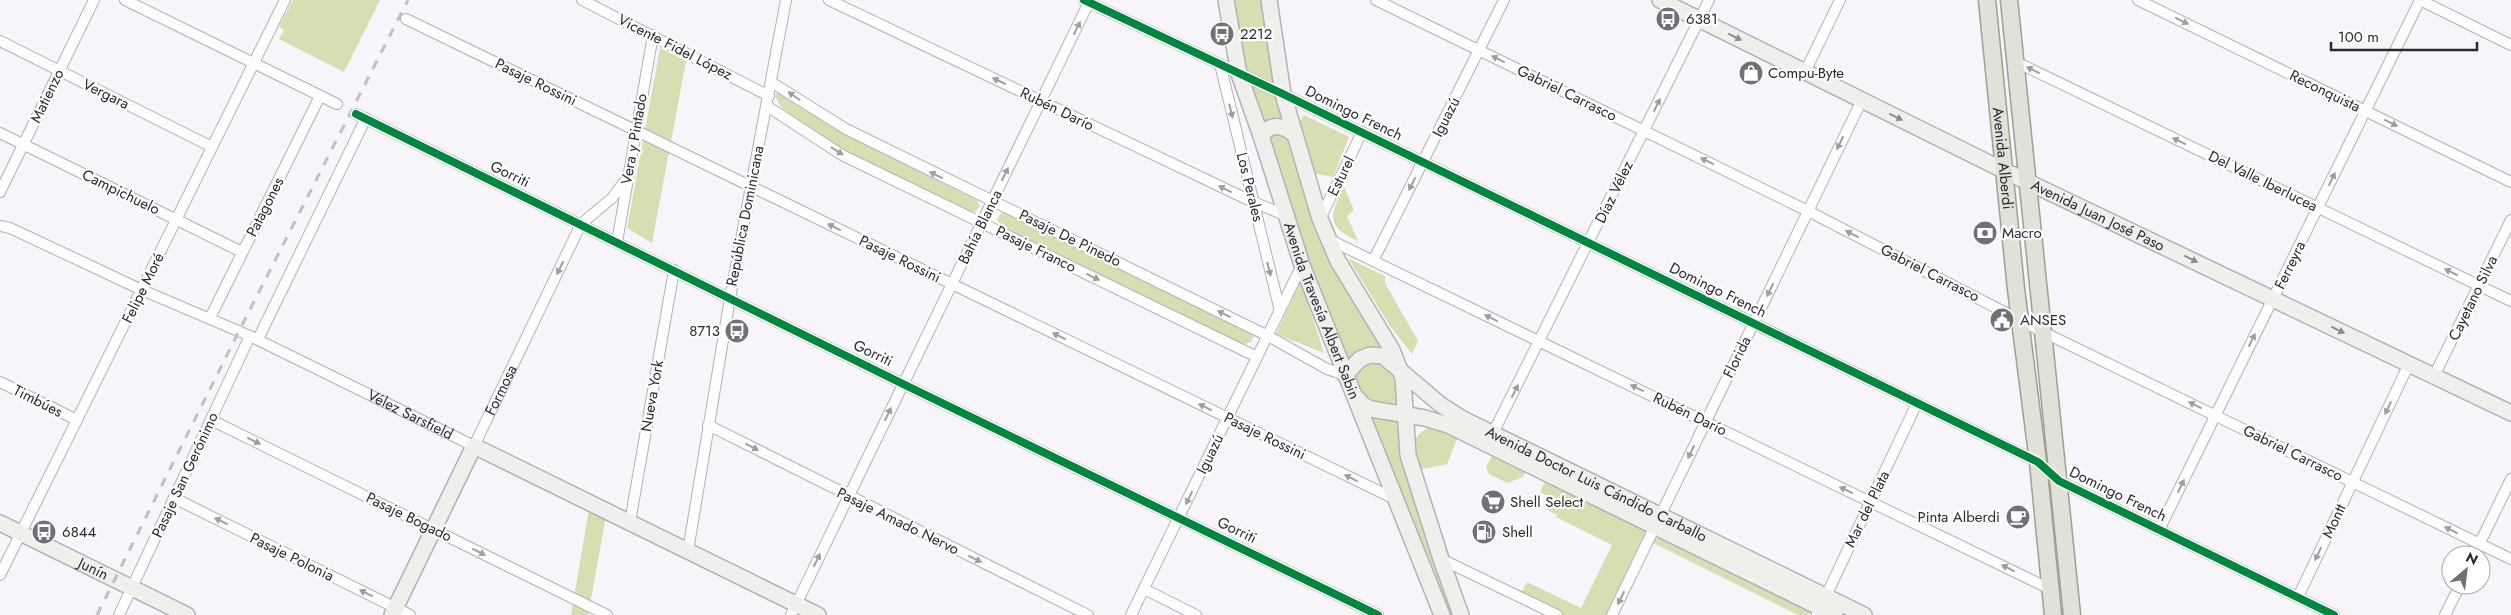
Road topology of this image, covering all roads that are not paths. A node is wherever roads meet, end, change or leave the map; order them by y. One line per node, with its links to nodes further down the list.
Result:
1 (94, 0): 28 (street, Matienzo)
2 (125, 0): 26 (street)
3 (284, 0): 26 (street, Felipe Moré)
4 (582, 0): 21 (street, Vicente Fidel López)
5 (786, 0): 31 (street, República Dominicana)
6 (829, 0): 36 (street, Rubén Darío, one-way to 6)
7 (1226, 0): 30 (main road, Avenida Travesía Albert Sabin)
8 (1269, 0): 32 (main road, Avenida Travesía Albert Sabin)
9 (1376, 0): 24 (street, Gabriel Carrasco)
10 (1504, 0): 24 (street, Iguazú)
11 (1660, 0): 20 (main road, Avenida Juan José Paso)
12 (1708, 0): 20 (street, Díaz Vélez)
13 (1840, 0): 29 (street)
14 (1987, 0): 49 (main road, Avenida Alberdi)
15 (2009, 0): 25 (main road, Avenida Alberdi)
16 (2138, 0): 38 (street, Reconquista, one-way to 38)
17 (2420, 0): 23 (street); 38 (street, Ferreyra)
18 (1087, 1): 27 (street, Domingo French); 36 (street, Bahía Blanca, one-way to 18)
19 (406, 19): 40 (street, Pasaje Rossini)
20 (1699, 19): 29 (main road, Avenida Juan José Paso, one-way to 29); 41 (street, Díaz Vélez, one-way to 20)
21 (653, 35): 35 (street, Vicente Fidel López); 40 (street, Vera y Pintado)
22 (0, 41): 28 (street, Vergara)
23 (2511, 45)
24 (1479, 50): 41 (street, Gabriel Carrasco, one-way to 24); 48 (street, Iguazú)
25 (2014, 62): 51 (main road, Avenida Alberdi); 57 (street, Del Valle Iberlucea, one-way to 25)
26 (253, 63): 33 (street); 47 (street, Felipe Moré)
27 (1220, 64): 30 (street, Domingo French); 56 (street, Los Perales, one-way to 56)
28 (59, 71): 46 (street, Matienzo); 47 (street, Vergara)
29 (1805, 72): 34 (main road, Avenida Juan José Paso)
30 (1239, 74): 32 (street, Domingo French); 45 (main road, Avenida Travesía Albert Sabin)
31 (771, 82): 35 (street, República Dominicana); 55 (street, Pasaje De Pinedo, one-way to 31)
32 (1284, 94): 42 (street, Domingo French); 44 (main road, Avenida Travesía Albert Sabin)
33 (320, 96): 37 (street); 69 (street, Patagones)
34 (1862, 100): 49 (main road, Avenida Juan José Paso, one-way to 49); 58 (street, Florida, one-way to 58)
35 (768, 101): 53 (street, República Dominicana); 63 (street, Pasaje Franco, one-way to 63)
36 (1041, 101): 55 (street, Bahía Blanca, one-way to 36); 56 (street, Rubén Darío, one-way to 36)
37 (337, 104)
38 (2366, 111): 52 (street, Reconquista, one-way to 52); 57 (street, Ferreyra, one-way to 38)
39 (361, 116): 64 (street, Gorriti); 85 (street, Pasaje San Gerónimo)
40 (636, 131): 50 (street, Vera y Pintado); 53 (street, Pasaje Rossini)
41 (1644, 131): 58 (street, Gabriel Carrasco, one-way to 41); 68 (street, Díaz Vélez)
42 (1362, 132): 48 (street, Domingo French); 61 (street, Esturel)
43 (0, 133): 46 (street, Campichuelo)
44 (1295, 135): 45 (main road); 61 (main road, Avenida Travesía Albert Sabin)
45 (1261, 136): 59 (main road, Avenida Travesía Albert Sabin)
46 (23, 144): 54 (street, Matienzo); 60 (street, Campichuelo)
47 (212, 147): 60 (street, Felipe Moré)
48 (1423, 162): 68 (street, Domingo French); 70 (street, Iguazú, one-way to 70)
49 (2005, 171): 51 (main road, Avenida Juan José Paso); 81 (main road, Avenida Alberdi)
50 (627, 178): 64 (street, Formosa); 67 (street, Vera y Pintado)
51 (2029, 182): 77 (main road, Avenida Juan José Paso, one-way to 77); 83 (main road, Avenida Alberdi)
52 (2511, 182)
53 (751, 187): 73 (street, Pasaje Rossini, one-way to 53); 76 (street, República Dominicana)
54 (0, 192)
55 (992, 201): 63 (street, Bahía Blanca); 84 (street, Pasaje De Pinedo, one-way to 55)
56 (1253, 202): 59 (street, Rubén Darío); 79 (street, Los Perales, one-way to 79)
57 (2318, 208): 74 (street, Del Valle Iberlucea, one-way to 57); 77 (street, Ferreyra)
58 (1808, 211): 81 (street, Gabriel Carrasco, one-way to 58); 82 (street, Florida, one-way to 82)
59 (1285, 215): 71 (main road, Avenida Travesía Albert Sabin)
60 (176, 219): 69 (street, Campichuelo); 75 (street, Felipe Moré)
61 (1320, 219): 66 (main road, Avenida Travesía Albert Sabin)
62 (2511, 220): 74 (street, Cayetano Silva)
63 (982, 222): 73 (street, Bahía Blanca); 87 (street, Pasaje Franco, one-way to 87)
64 (581, 224): 67 (street, Gorriti); 107 (street, Formosa, one-way to 107)
65 (0, 226): 75 (street, Vélez Sarsfield)
66 (1327, 238): 70 (street, Rubén Darío); 89 (main road, Avenida Travesía Albert Sabin)
67 (617, 242): 72 (street, Gorriti)
68 (1589, 243): 82 (street, Domingo French); 86 (street, Díaz Vélez)
69 (242, 252): 80 (street, Patagones)
70 (1373, 261): 86 (street, Rubén Darío, one-way to 70)
71 (1302, 265): 79 (street, Iguazú); 90 (main road, Avenida Travesía Albert Sabin)
72 (674, 270): 76 (street, Gorriti); 118 (street, Nueva York)
73 (952, 284): 93 (street, Bahía Blanca); 101 (street, Pasaje Rossini, one-way to 73)
74 (2478, 286): 78 (street, Del Valle Iberlucea); 91 (street, Cayetano Silva)
75 (142, 290): 80 (street, Vélez Sarsfield); 102 (street, Felipe Moré)
76 (730, 298): 93 (street, Gorriti); 105 (street, República Dominicana)
77 (2273, 298): 88 (main road, Avenida Juan José Paso, one-way to 88); 100 (street, Ferreyra, one-way to 77)
78 (2511, 301)
79 (1280, 311): 84 (street, Iguazú)
80 (210, 318): 85 (street, Vélez Sarsfield)
81 (2020, 320): 83 (street, Gabriel Carrasco); 108 (main road, Avenida Alberdi)
82 (1754, 323): 96 (street, Domingo French); 104 (street, Florida)
83 (2043, 332): 100 (street, Gabriel Carrasco, one-way to 83); 110 (main road, Avenida Alberdi)
84 (1268, 336): 87 (street, Iguazú); 90 (street, Pasaje De Pinedo)
85 (254, 338): 103 (street, Pasaje San Gerónimo); 107 (street, Vélez Sarsfield)
86 (1540, 342): 104 (street, Rubén Darío, one-way to 86); 106 (street, Díaz Vélez, one-way to 86)
87 (1257, 358): 101 (street, Iguazú)
88 (2409, 364): 91 (main road, Avenida Juan José Paso); 111 (street, Montt, one-way to 111)
89 (1400, 368): 90 (main road, Avenida Doctor Luis Cándido Carballo); 94 (main road, Avenida Travesía Albert Sabin); 106 (main road, Avenida Doctor Luis Cándido Carballo)
90 (1345, 375): 95 (main road, Avenida Travesía Albert Sabin)
91 (2434, 376): 98 (main road, Avenida Juan José Paso)
92 (0, 382): 102 (street, Timbúes)
93 (903, 384): 112 (street, Bahía Blanca, one-way to 93); 116 (street, Gorriti)
94 (1404, 389): 97 (main road); 99 (main road, Avenida Travesía Albert Sabin)
95 (1352, 392): 97 (main road, Avenida Doctor Luis Cándido Carballo); 114 (main road, Avenida Travesía Albert Sabin)
96 (1917, 403): 108 (street, Domingo French); 115 (street, Mar del Plata)
97 (1379, 410): 99 (main road, Avenida Doctor Luis Cándido Carballo)
98 (2511, 413)
99 (1405, 415): 106 (main road, Avenida Doctor Luis Cándido Carballo); 125 (main road, Avenida Travesía Albert Sabin)
100 (2215, 415): 111 (street, Gabriel Carrasco); 121 (street, Ferreyra, one-way to 100)
101 (1228, 418): 114 (street, Pasaje Rossini, one-way to 101); 116 (street, Iguazú, one-way to 116)
102 (77, 420): 122 (street, Felipe Moré)
103 (211, 420): 113 (street, Pasaje San Gerónimo); 120 (street, Pasaje Bogado, one-way to 120)
104 (1706, 422): 115 (street, Rubén Darío, one-way to 104); 117 (street, Florida, one-way to 117)
105 (708, 425): 112 (street, Pasaje Amado Nervo, one-way to 112); 124 (street, República Dominicana)
106 (1490, 440): 117 (main road, Avenida Doctor Luis Cándido Carballo)
107 (474, 446): 118 (main road, Vélez Sarsfield); 120 (main road, Formosa)
108 (2038, 462): 110 (street, Domingo French); 130 (main road, Avenida Alberdi)
109 (2511, 479): 123 (street)
110 (2059, 481): 121 (street, Domingo French); 152 (main road, Avenida Alberdi)
111 (2353, 482): 123 (street, Gabriel Carrasco, one-way to 111); 132 (street, Montt, one-way to 132)
112 (848, 496): 134 (street, Bahía Blanca, one-way to 112); 141 (street, Pasaje Amado Nervo, one-way to 141)
113 (174, 498): 128 (street, Pasaje San Gerónimo); 135 (street, Pasaje Polonia, one-way to 113)
114 (1395, 499): 145 (main road, Avenida Travesía Albert Sabin)
115 (1870, 501): 130 (street, Rubén Darío, one-way to 115); 133 (street, Mar del Plata)
116 (1180, 517): 129 (street, Iguazú); 144 (street, Gorriti)
117 (1658, 521): 133 (main road, Avenida Doctor Luis Cándido Carballo); 148 (street, Florida, one-way to 148)
118 (630, 522): 124 (main road, Vélez Sarsfield)
119 (0, 523): 122 (main road, Junín)
120 (433, 530): 135 (main road, Formosa); 139 (street, Pasaje Bogado, one-way to 139)
121 (2159, 530): 132 (street, Domingo French)
122 (21, 533): 127 (street, Felipe Moré); 128 (main road, Junín)
123 (2480, 544): 126 (street, Gabriel Carrasco)
124 (688, 551): 134 (main road, Vélez Sarsfield)
125 (1441, 559): 146 (main road, Avenida Travesía Albert Sabin); 147 (street)
126 (2511, 559)
127 (0, 575)
128 (132, 588): 136 (street, Pasaje San Gerónimo); 137 (main road, Junín)
129 (1144, 589): 142 (street, Iguazú); 143 (street)
130 (2052, 590): 151 (main road, Avenida Alberdi)
131 (2455, 595): 154 (street)
132 (2298, 597): 153 (street, Domingo French)
133 (1821, 606): 149 (main road, Avenida Doctor Luis Cándido Carballo); 150 (main road, Avenida Doctor Luis Cándido Carballo)
134 (793, 610): 140 (main road, Vélez Sarsfield)
135 (394, 611): 138 (street, Pasaje Polonia)
136 (118, 615)
137 (187, 615)
138 (410, 615)
139 (607, 615)
140 (818, 615)
141 (1088, 615)
142 (1131, 615)
143 (1196, 615)
144 (1378, 615)
145 (1442, 615)
146 (1461, 615)
147 (1557, 615)
148 (1612, 615)
149 (1835, 615)
150 (1864, 615)
151 (2053, 615)
152 (2072, 615)
153 (2334, 615)
154 (2445, 615)

